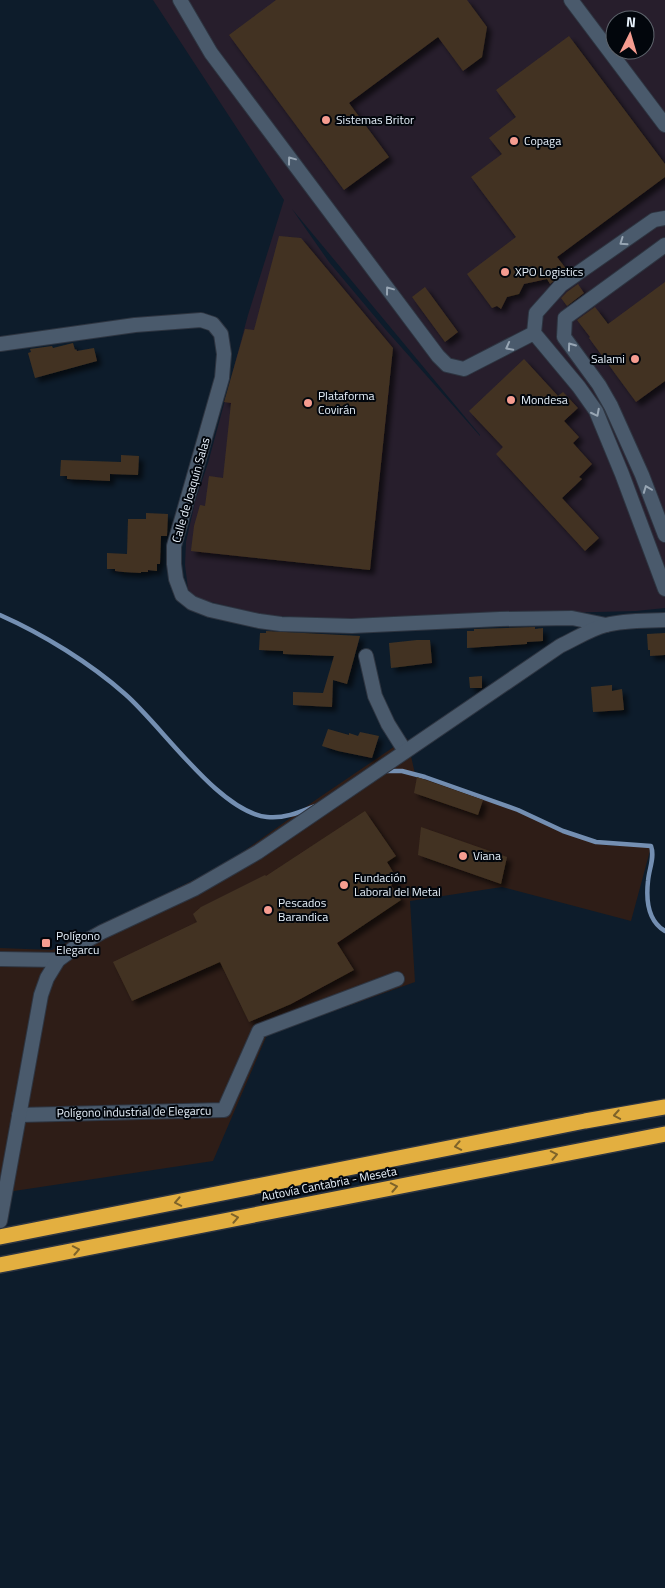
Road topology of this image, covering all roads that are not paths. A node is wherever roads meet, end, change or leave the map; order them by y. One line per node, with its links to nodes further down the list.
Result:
1 (180, 0): 6 (street, one-way to 1)
2 (571, 0): 3 (street)
3 (665, 125)
4 (665, 218): 6 (street, one-way to 6)
5 (665, 245): 8 (street, one-way to 5)
6 (534, 333): 9 (street, one-way to 9)
7 (0, 344): 11 (street, Calle de Joaquín Salas)
8 (665, 534)
9 (665, 589)
10 (665, 620): 11 (street, Calle de Joaquín Salas)
11 (606, 625): 13 (street, Calle de Joaquín Salas)
12 (366, 656): 13 (street)
13 (405, 751): 15 (street)
14 (0, 959): 15 (street)
15 (58, 960): 18 (street)
16 (397, 979): 18 (street, Polígono industrial de Elegarcu)
17 (665, 1107): 21 (highway, Autovía Cantabria - Meseta, one-way to 21)
18 (20, 1115): 20 (street)
19 (665, 1134): 22 (highway, Autovía Cantabria - Meseta, one-way to 19)
20 (0, 1221)
21 (0, 1237)
22 (0, 1265)

